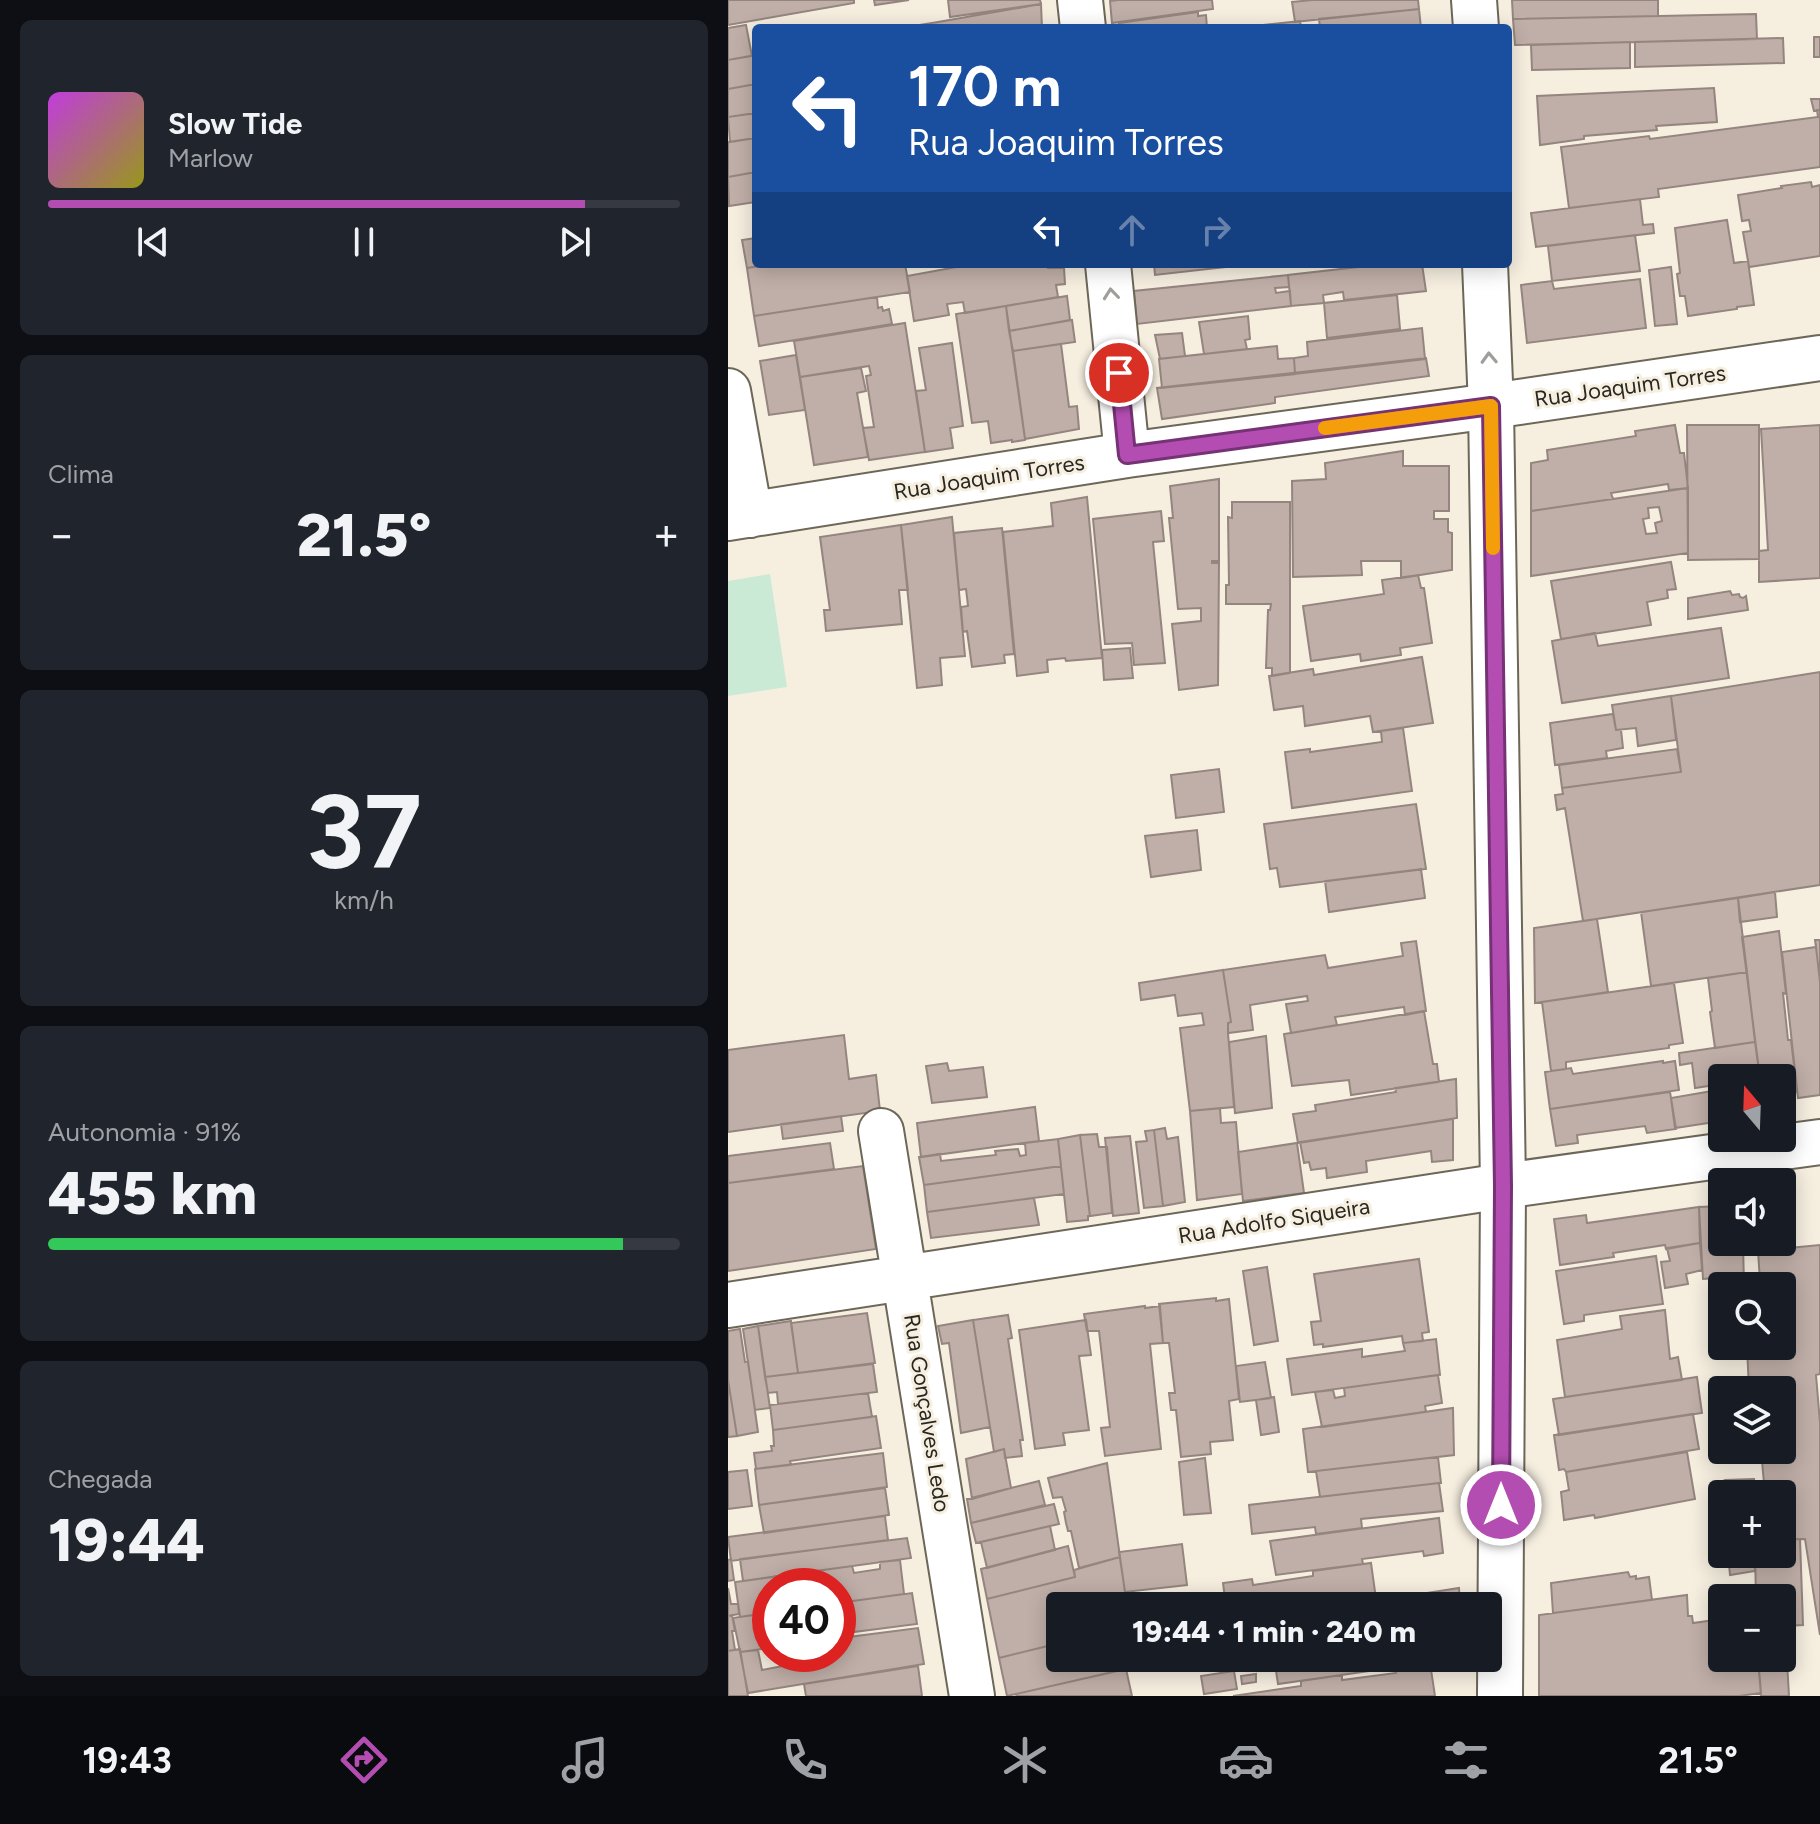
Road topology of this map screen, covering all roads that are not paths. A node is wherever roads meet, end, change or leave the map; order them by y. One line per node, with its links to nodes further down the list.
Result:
1 (1080, 0): 3 (street)
2 (1474, 0): 4 (street)
3 (1083, 24)
4 (1476, 24)
5 (1108, 268): 10 (street, one-way to 5)
6 (1485, 268): 9 (street, one-way to 6)
7 (1820, 358): 9 (street, Rua Joaquim Torres)
8 (728, 391): 11 (street)
9 (1491, 406): 10 (street, Rua Joaquim Torres); 14 (street)
10 (1127, 455): 11 (street, Rua Joaquim Torres)
11 (739, 517)
12 (881, 1131): 15 (street, Rua Gonçalves Ledo)
13 (1820, 1142): 14 (street, Rua Adolfo Siqueira)
14 (1503, 1186): 15 (street, Rua Adolfo Siqueira); 18 (street)
15 (905, 1277): 16 (street, Rua Adolfo Siqueira); 17 (street, Rua Gonçalves Ledo)
16 (728, 1305)
17 (972, 1696)
18 (1500, 1696)

